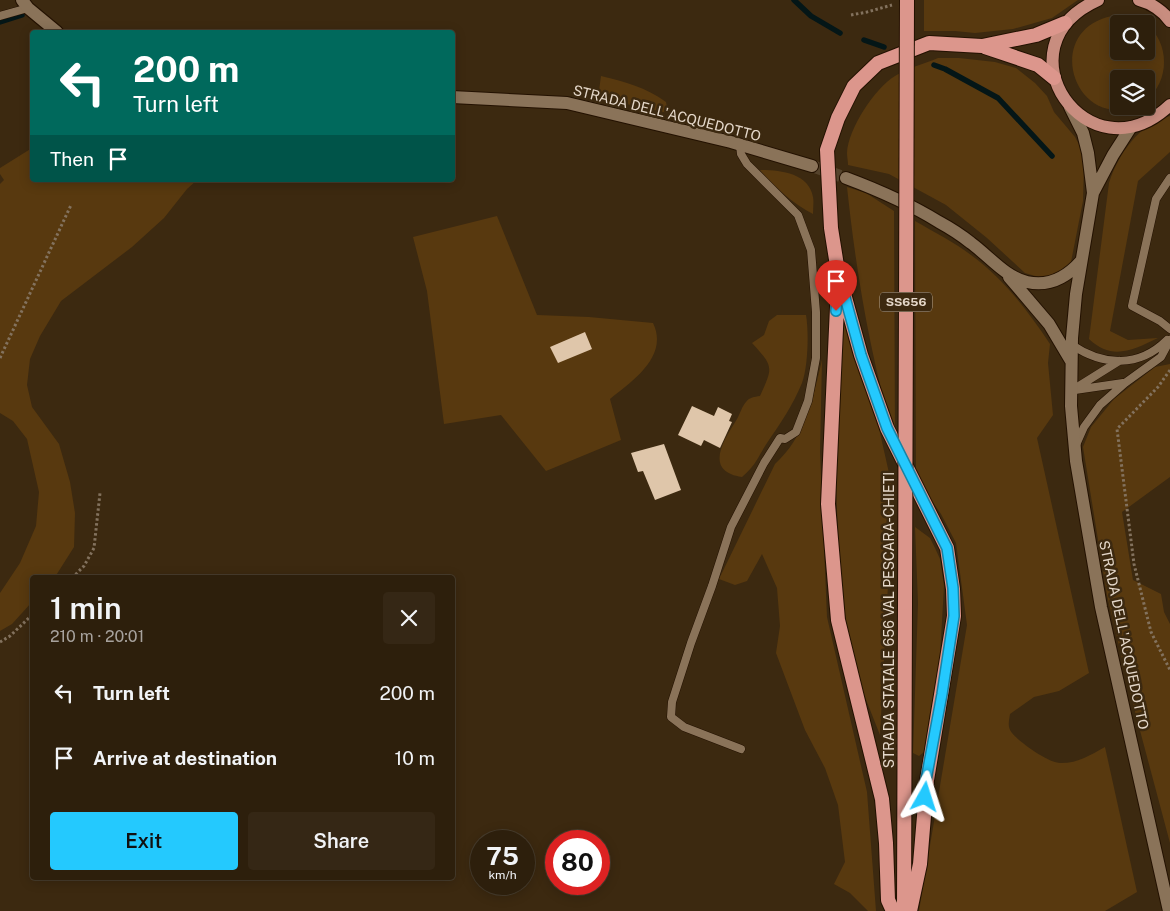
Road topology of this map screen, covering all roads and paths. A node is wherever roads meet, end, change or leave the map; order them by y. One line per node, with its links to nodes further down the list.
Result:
1 (1098, 0): 8 (main road)
2 (1139, 0): 7 (main road)
3 (903, 1): 5 (path); 42 (highway, STRADA STATALE 656 VAL PESCARA-CHIETI / SS656, bridge)
4 (25, 4): 6 (lane); 9 (street)
5 (851, 15)
6 (0, 16)
7 (1170, 22)
8 (1065, 23): 10 (highway); 11 (main road)
9 (55, 30)
10 (982, 46): 11 (highway); 24 (highway)
11 (1054, 78): 14 (main road)
12 (455, 97): 16 (street, STRADA DELL'ACQUEDOTTO)
13 (1170, 105): 15 (main road)
14 (1070, 106): 15 (main road); 20 (street, STRADA DELL'ACQUEDOTTO)
15 (1131, 127): 20 (street, STRADA DELL'ACQUEDOTTO)
16 (740, 145): 17 (street, STRADA DELL'ACQUEDOTTO); 40 (lane)
17 (812, 166)
18 (846, 178): 23 (street)
19 (1170, 178): 25 (lane)
20 (1093, 193): 22 (street, STRADA DELL'ACQUEDOTTO)
21 (71, 205): 28 (path)
22 (1081, 261): 23 (street); 27 (street, STRADA DELL'ACQUEDOTTO)
23 (1001, 268): 29 (street)
24 (838, 272): 41 (highway); 43 (highway)
25 (1170, 329)
26 (1170, 338): 30 (lane); 32 (lane)
27 (1072, 345): 29 (street, STRADA DELL'ACQUEDOTTO); 30 (lane)
28 (0, 358)
29 (1071, 361): 33 (street, STRADA DELL'ACQUEDOTTO)
30 (1118, 361): 33 (lane)
31 (1170, 370): 39 (path)
32 (1125, 383): 33 (lane); 34 (lane)
33 (1071, 391): 34 (street, STRADA DELL'ACQUEDOTTO)
34 (1075, 447): 44 (street, STRADA DELL'ACQUEDOTTO)
35 (100, 493): 36 (path)
36 (75, 575)
37 (30, 617): 38 (path)
38 (0, 642)
39 (1170, 670)
40 (741, 749)
41 (893, 911)
42 (904, 911)
43 (910, 911)
44 (1169, 911)

